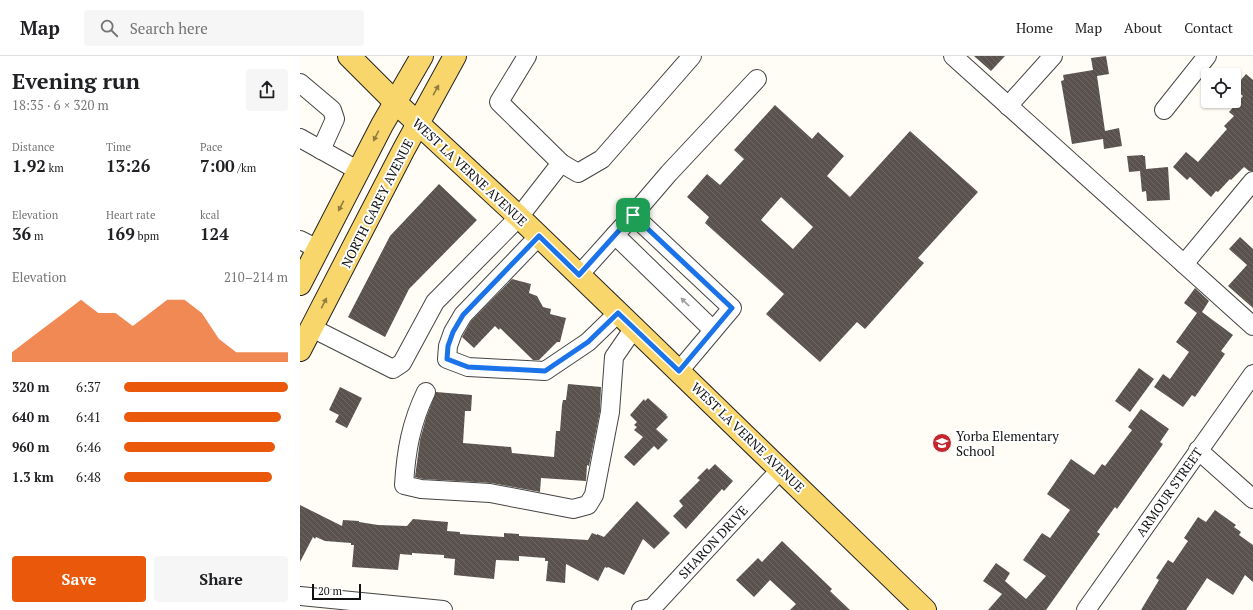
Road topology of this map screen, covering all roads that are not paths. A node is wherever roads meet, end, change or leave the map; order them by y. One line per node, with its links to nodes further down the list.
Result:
1 (348, 56): 11 (main road, WEST LA VERNE AVENUE)
2 (422, 56): 11 (main road)
3 (455, 56): 14 (main road, NORTH GAREY AVENUE, one-way to 3)
4 (527, 56): 17 (street)
5 (692, 56): 17 (street)
6 (953, 56): 12 (street)
7 (1053, 56): 12 (street)
8 (1207, 56): 13 (street)
9 (757, 79): 20 (street)
10 (300, 83): 16 (street)
11 (395, 102): 14 (main road, WEST LA VERNE AVENUE); 18 (main road, one-way to 18)
12 (1008, 106): 25 (street)
13 (1164, 110)
14 (418, 124): 21 (main road, WEST LA VERNE AVENUE); 30 (main road, NORTH GAREY AVENUE, one-way to 14)
15 (300, 138): 16 (street)
16 (321, 150): 18 (street)
17 (562, 163): 21 (street)
18 (359, 171): 24 (main road, one-way to 24)
19 (1253, 181): 25 (street)
20 (633, 215): 22 (street); 32 (street)
21 (519, 217): 23 (main road, WEST LA VERNE AVENUE); 30 (street)
22 (615, 235): 26 (street); 32 (street, one-way to 22)
23 (539, 236): 26 (main road, WEST LA VERNE AVENUE); 28 (street)
24 (309, 244): 27 (main road)
25 (1184, 264): 29 (street)
26 (579, 275): 28 (main road, WEST LA VERNE AVENUE)
27 (300, 284)
28 (618, 313): 31 (main road, WEST LA VERNE AVENUE)
29 (1253, 326)
30 (312, 328): 33 (main road, NORTH GAREY AVENUE)
31 (634, 328): 34 (main road, WEST LA VERNE AVENUE); 36 (street)
32 (713, 330): 34 (street)
33 (300, 350)
34 (679, 371): 38 (main road, WEST LA VERNE AVENUE)
35 (1253, 374): 37 (street, ARMOUR STREET)
36 (426, 392)
37 (1198, 450): 39 (street); 44 (street, ARMOUR STREET)
38 (781, 469): 42 (street, SHARON DRIVE); 43 (main road, WEST LA VERNE AVENUE)
39 (1253, 499)
40 (300, 596): 41 (street)
41 (443, 610)
42 (641, 610)
43 (925, 610)
44 (1086, 610)

